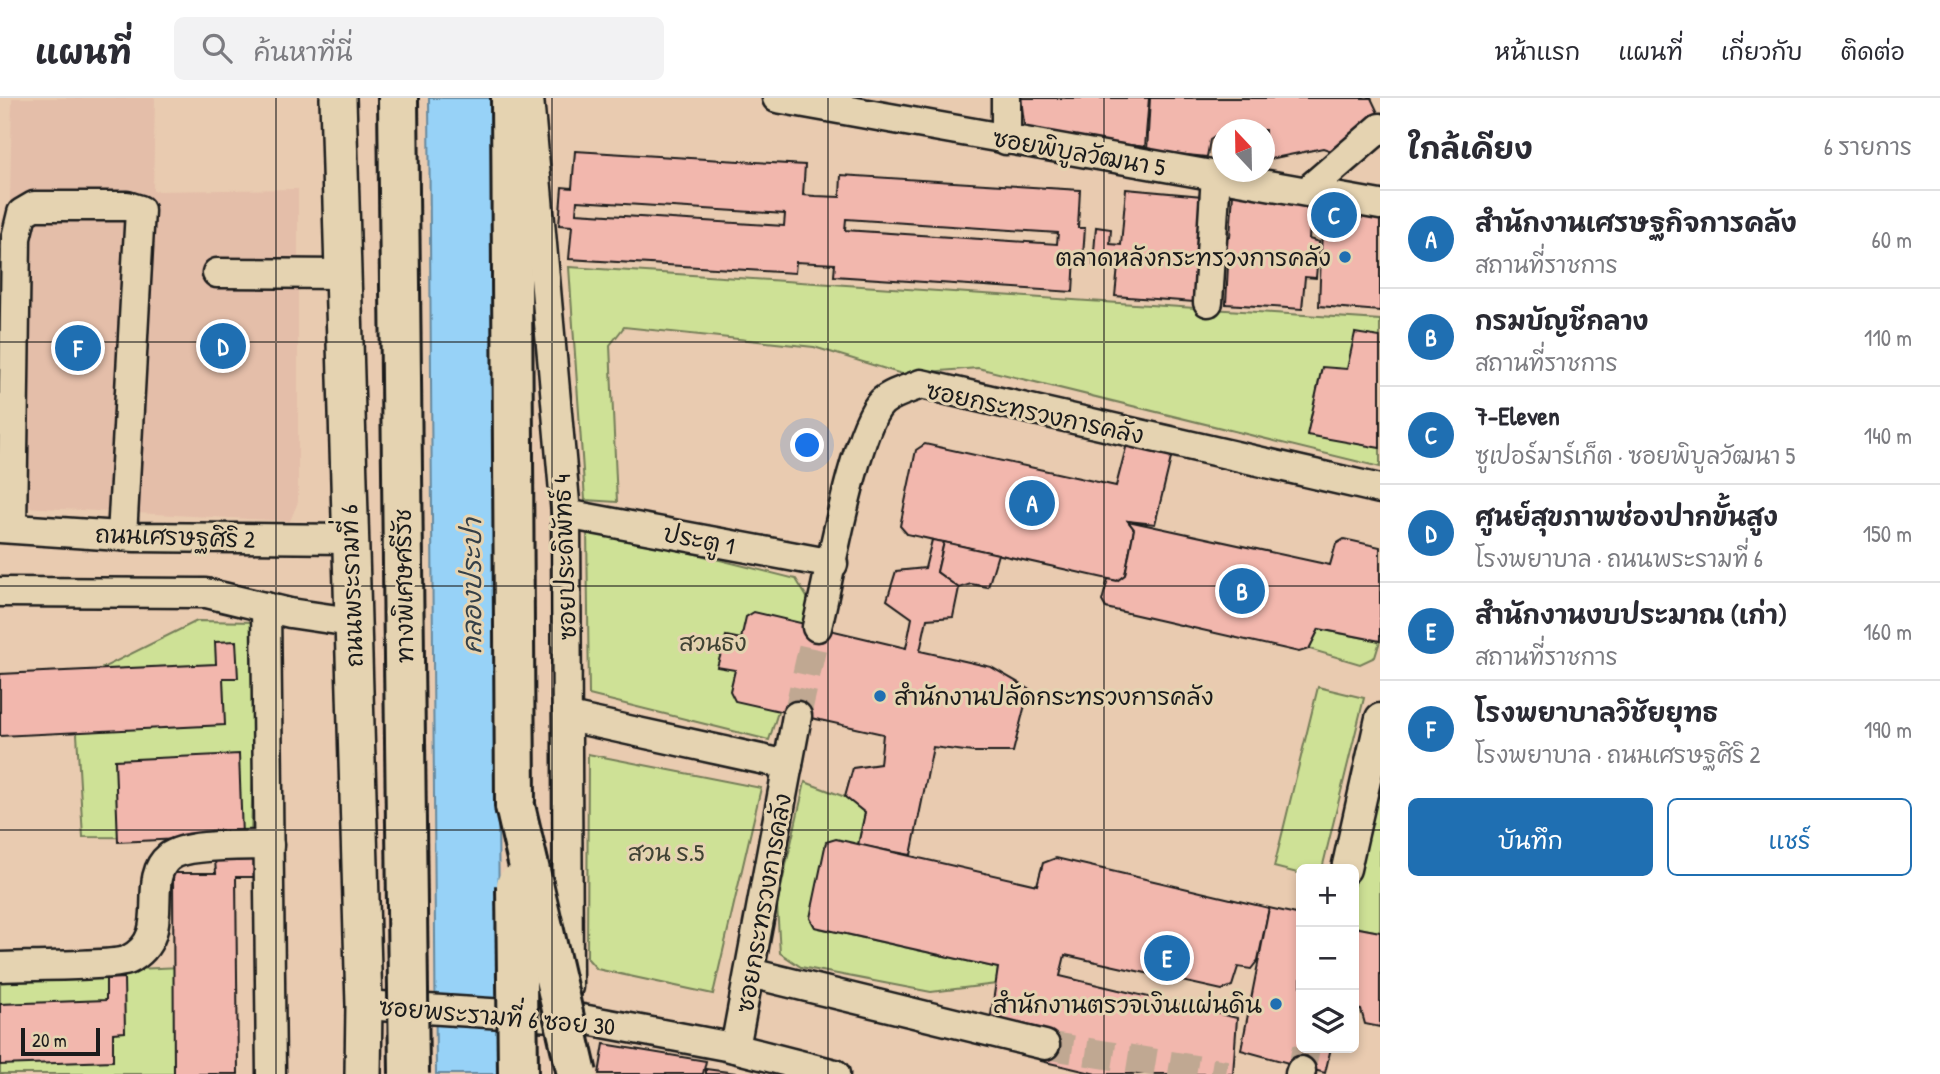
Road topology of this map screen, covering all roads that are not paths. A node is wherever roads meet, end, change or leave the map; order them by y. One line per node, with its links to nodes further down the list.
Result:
1 (338, 98): 17 (main road, ถนนพระรามที่ 6)
2 (391, 98): 10 (highway)
3 (398, 98): 10 (highway, ทางพิเศษศรีรัช)
4 (511, 98): 33 (highway)
5 (529, 98): 20 (street, ซอยประดิพัทธ์ 4)
6 (1006, 98): 9 (street)
7 (793, 99): 9 (street, ซอยพิบูลวัฒนา 5)
8 (1380, 128): 14 (street)
9 (1006, 140): 11 (street, ซอยพิบูลวัฒนา 5)
10 (397, 146): 44 (highway, ทางพิเศษศรีรัช, bridge)
11 (1212, 174)
12 (1216, 182): 18 (street)
13 (1256, 182): 14 (street, ซอยพิบูลวัฒนา 5)
14 (1307, 191): 15 (street, ซอยพิบูลวัฒนา 5)
15 (1380, 205)
16 (217, 273): 17 (street)
17 (343, 274): 23 (main road, ถนนพระรามที่ 6)
18 (1208, 302)
19 (1380, 489): 24 (street, ซอยกระทรวงการคลัง)
20 (565, 514): 24 (street, ประตู 1); 30 (street, ซอยประดิพัทธ์ 4)
21 (6, 528): 22 (street, ถนนเศรษฐศิริ 2); 22 (street)
22 (122, 536): 23 (street, ถนนเศรษฐศิริ 2)
23 (349, 540): 27 (main road, ถนนพระรามที่ 6)
24 (833, 564): 28 (street, ซอยกระทรวงการคลัง)
25 (0, 592): 26 (street)
26 (266, 607): 27 (street); 34 (street)
27 (351, 622): 38 (main road, ถนนพระรามที่ 6)
28 (817, 627)
29 (797, 716): 32 (street, ซอยกระทรวงการคลัง)
30 (569, 717): 32 (street); 39 (street, ซอยประดิพัทธ์ 4)
31 (1380, 718): 35 (street)
32 (788, 765): 37 (street, ซอยกระทรวงการคลัง)
33 (515, 806): 45 (highway, bridge); 46 (highway, bridge)
34 (269, 845): 36 (street); 42 (street)
35 (1347, 864)
36 (0, 967)
37 (750, 973): 40 (street); 41 (street, ซอยกระทรวงการคลัง)
38 (364, 1005): 39 (street, ซอยพระรามที่ 6 ซอย 30); 43 (main road, ถนนพระรามที่ 6)
39 (568, 1018): 41 (street, ซอยพระรามที่ 6 ซอย 30)
40 (1045, 1045)
41 (735, 1048): 47 (street, ซอยพระรามที่ 6 ซอย 30)
42 (271, 1074)
43 (363, 1074)
44 (409, 1074)
45 (518, 1074)
46 (577, 1074)
47 (835, 1074)

